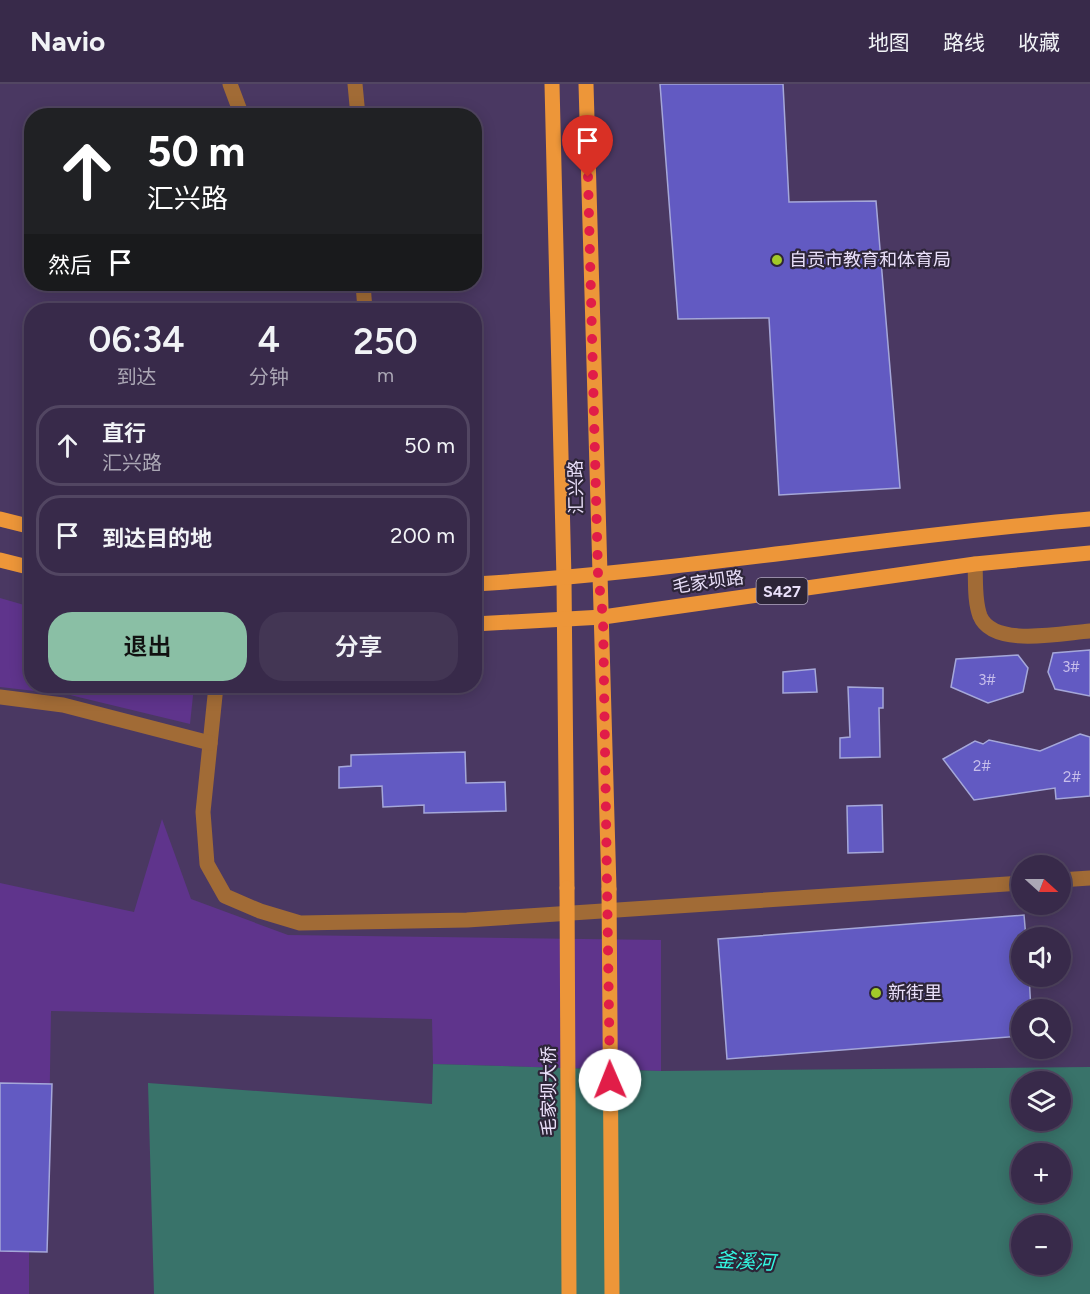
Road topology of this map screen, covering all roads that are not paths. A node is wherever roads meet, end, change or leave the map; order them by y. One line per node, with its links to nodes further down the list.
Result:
1 (230, 84): 5 (street)
2 (355, 84): 6 (street)
3 (552, 84): 15 (main road)
4 (586, 84): 14 (main road, 汇兴路)
5 (239, 108)
6 (356, 108)
7 (0, 519): 9 (main road)
8 (1090, 519): 14 (main road, 毛家坝路 / S427)
9 (24, 525)
10 (1090, 553): 12 (main road, 毛家坝路 / S427)
11 (0, 560): 13 (main road)
12 (975, 564): 17 (main road, 毛家坝路 / S427); 20 (street)
13 (24, 566)
14 (598, 574): 15 (main road, 毛家坝路 / S427); 17 (main road, 汇兴路)
15 (564, 579): 16 (main road, 毛家坝路 / S427); 18 (main road)
16 (482, 584)
17 (603, 617): 18 (main road, 毛家坝路 / S427); 28 (main road, 汇兴路, bridge)
18 (564, 619): 19 (main road, 毛家坝路 / S427); 27 (main road, 毛家坝大桥, bridge)
19 (482, 624)
20 (1090, 631)
21 (215, 693): 23 (street)
22 (0, 697): 23 (street)
23 (210, 743): 26 (street)
24 (1090, 878): 25 (street)
25 (1071, 879)
26 (1011, 884)
27 (569, 1294)
28 (612, 1294)

